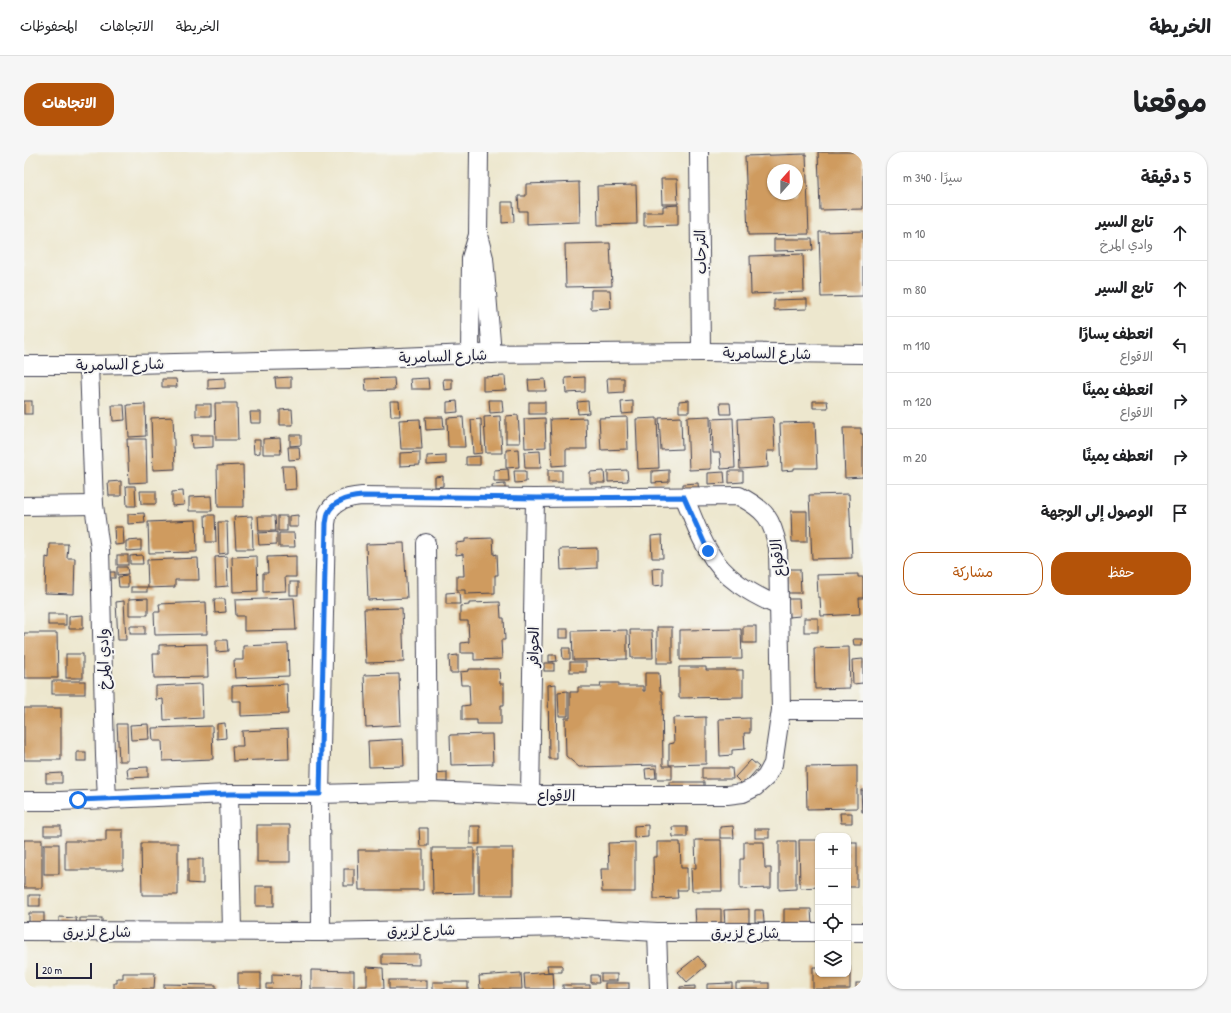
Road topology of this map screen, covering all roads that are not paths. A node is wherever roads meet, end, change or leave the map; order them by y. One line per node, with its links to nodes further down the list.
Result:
1 (480, 152): 3 (street)
2 (699, 152): 4 (street, الترحاب)
3 (478, 234): 5 (street); 6 (street)
4 (701, 352): 6 (street, شارع السامرية); 7 (street, شارع السامرية)
5 (470, 354): 6 (street, شارع السامرية); 9 (street, شارع السامرية)
6 (492, 354)
7 (863, 354)
8 (24, 365): 9 (street, شارع السامرية)
9 (89, 365): 12 (street, وادي المرخ)
10 (684, 497): 11 (street, الاقواع); 15 (street); 15 (street, الاقواع)
11 (536, 498): 20 (street, الاقواع); 21 (street, الحوافر)
12 (94, 505): 13 (street); 22 (street, وادي المرخ)
13 (24, 506)
14 (426, 543): 18 (street)
15 (779, 606): 16 (street, الاقواع)
16 (781, 710): 17 (street); 21 (street, الاقواع)
17 (863, 710)
18 (428, 791): 20 (street, الاقواع); 21 (street, الاقواع)
19 (229, 794): 20 (street); 22 (street); 25 (street)
20 (320, 794): 26 (street, الاقواع)
21 (530, 795)
22 (107, 800): 23 (street)
23 (24, 801)
24 (24, 931): 25 (street, شارع لزيرق)
25 (232, 931): 26 (street, شارع لزيرق)
26 (321, 932): 27 (street, شارع لزيرق)
27 (657, 932): 28 (street, شارع لزيرق); 31 (street)
28 (815, 932)
29 (851, 932): 30 (street)
30 (863, 932)
31 (659, 989)

